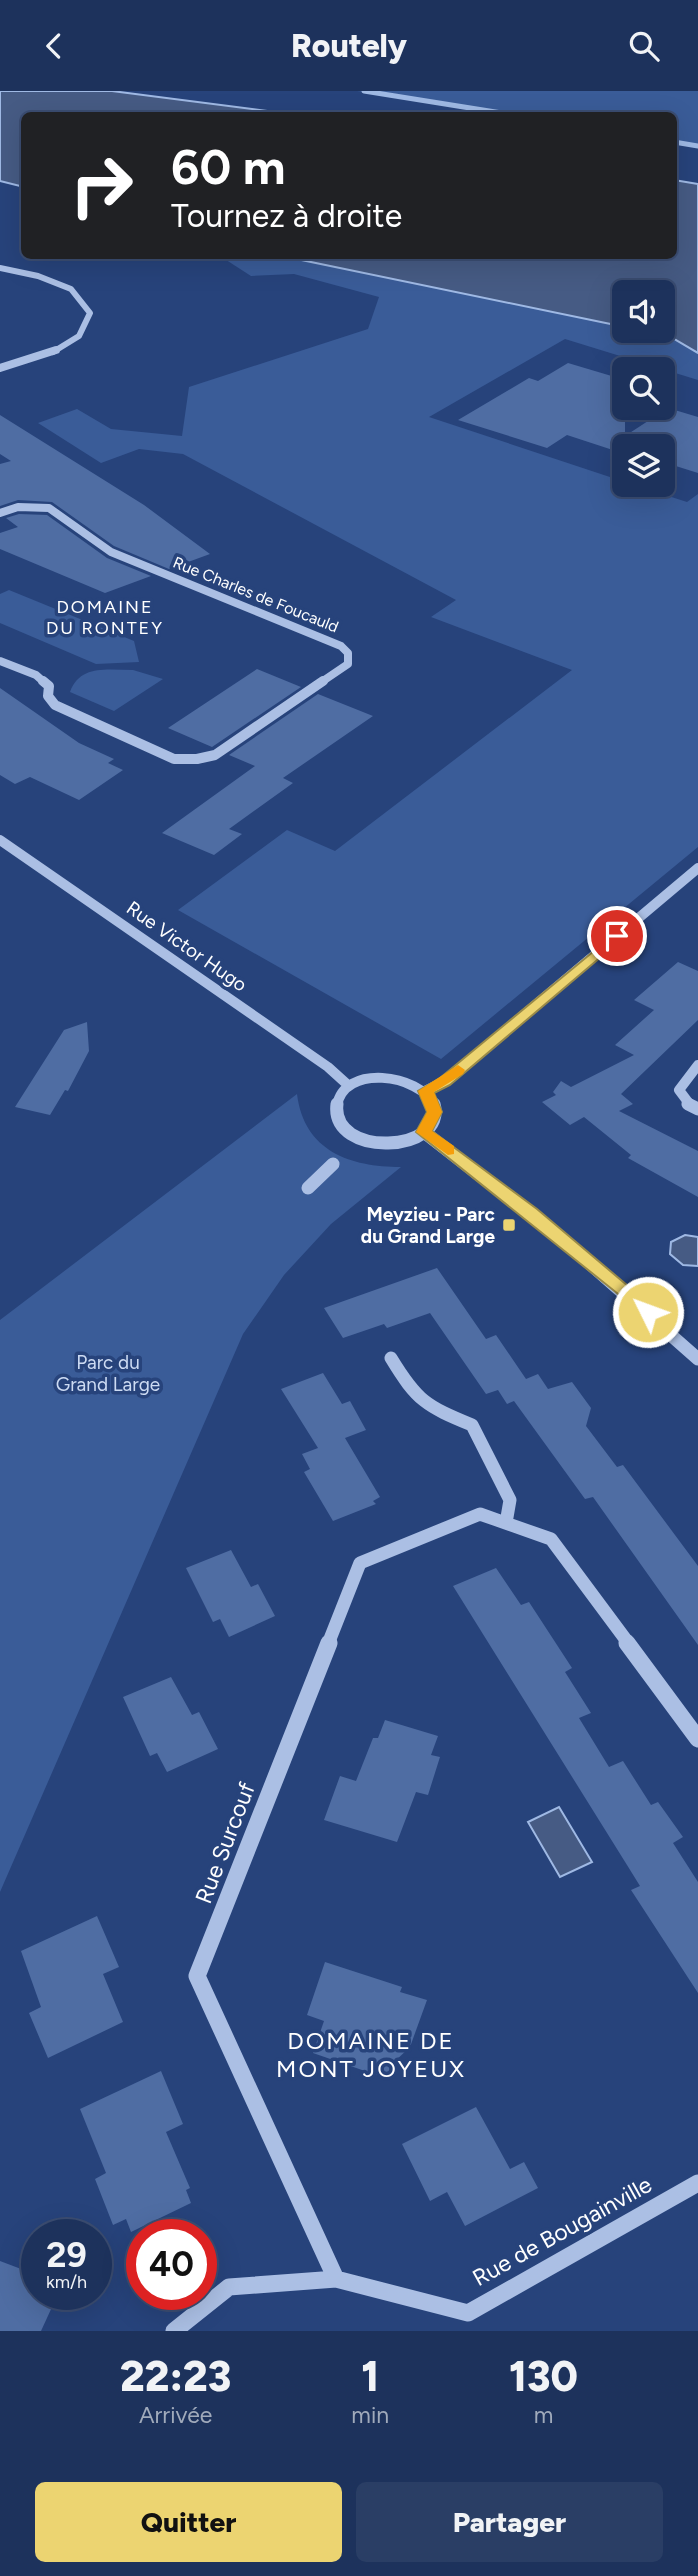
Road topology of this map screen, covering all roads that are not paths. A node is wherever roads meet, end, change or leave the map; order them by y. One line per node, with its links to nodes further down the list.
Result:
1 (0, 268): 2 (street)
2 (0, 368)
3 (0, 513): 4 (street, Rue Charles de Foucauld)
4 (0, 661)
5 (0, 840): 8 (street, Rue Victor Hugo)
6 (698, 868): 9 (street)
7 (698, 1065): 10 (street)
8 (349, 1086): 9 (street); 11 (street)
9 (425, 1091): 11 (street)
10 (698, 1109)
11 (424, 1132): 15 (street)
12 (333, 1164): 13 (street)
13 (308, 1188)
14 (391, 1358): 16 (street)
15 (698, 1359)
16 (506, 1523): 17 (street, Rue Surcouf); 19 (street, Rue Surcouf)
17 (698, 1739)
18 (698, 2183): 19 (street, Rue de Bougainville)
19 (336, 2279): 20 (street, Rue de Bougainville)
20 (174, 2331)

